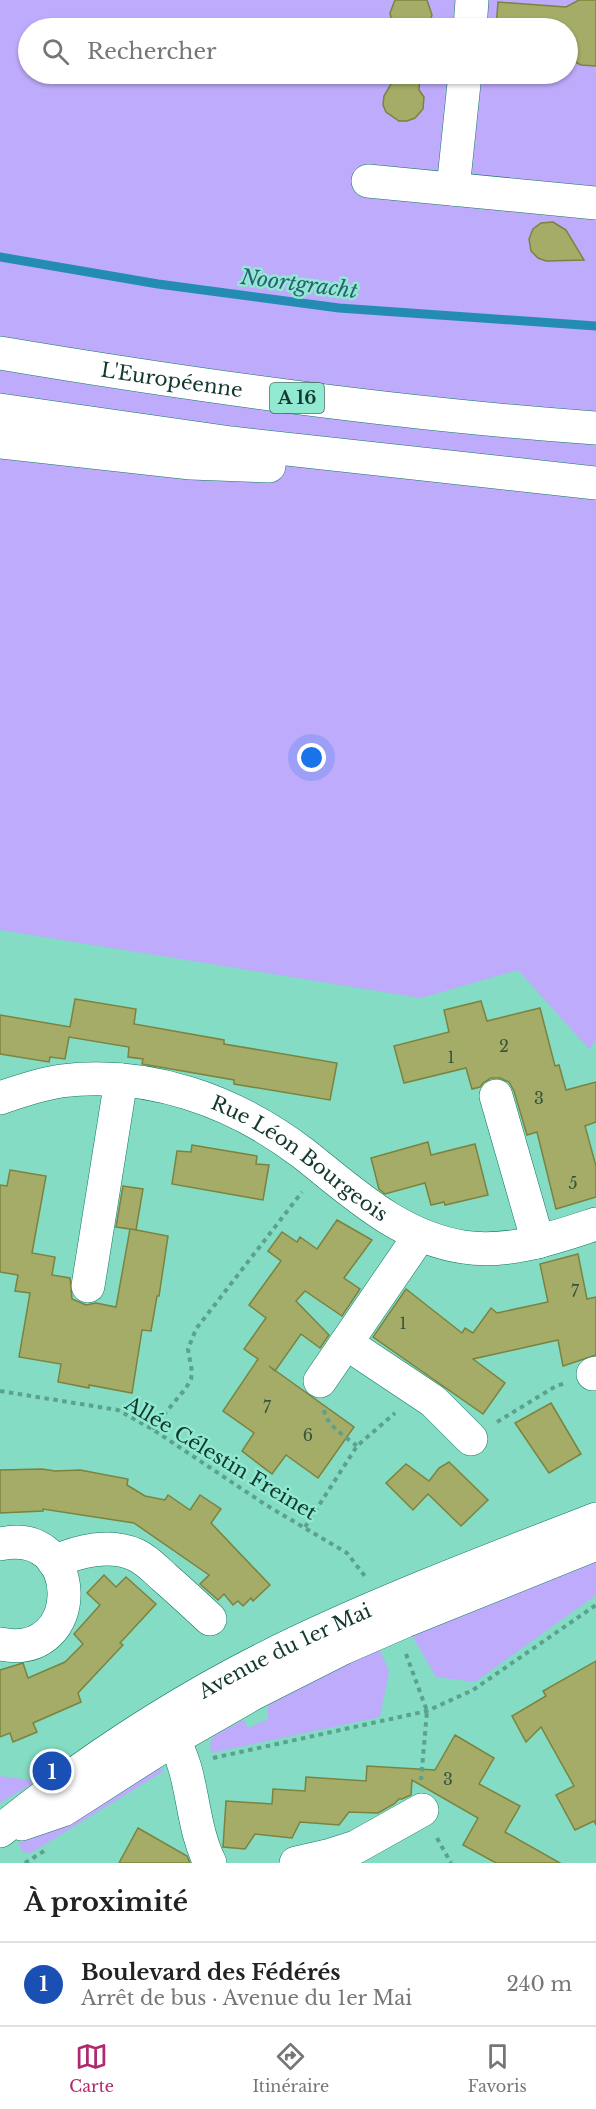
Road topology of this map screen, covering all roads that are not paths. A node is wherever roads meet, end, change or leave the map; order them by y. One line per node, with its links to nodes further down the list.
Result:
1 (472, 0): 2 (main road)
2 (471, 18)
3 (464, 84): 5 (main road)
4 (368, 181): 5 (main road)
5 (453, 189): 6 (main road)
6 (596, 203)
7 (0, 353): 9 (main road, L'Européenne / A 16)
8 (0, 410): 11 (main road)
9 (596, 428)
10 (0, 442): 11 (main road)
11 (435, 466): 12 (main road)
12 (596, 483)
13 (121, 1080): 15 (main road, Rue Léon Bourgeois); 17 (main road, Rue Léon Bourgeois); 19 (main road)
14 (495, 1096): 18 (main road)
15 (0, 1098)
16 (596, 1224): 18 (main road, Rue Léon Bourgeois)
17 (420, 1235): 18 (main road, Rue Léon Bourgeois); 20 (main road)
18 (537, 1242)
19 (88, 1286)
20 (346, 1343): 21 (main road); 22 (main road)
21 (320, 1381)
22 (471, 1439)
23 (596, 1518): 29 (main road, Avenue du 1er Mai)
24 (0, 1544): 26 (main road)
25 (596, 1544): 29 (main road, Avenue du 1er Mai)
26 (54, 1562): 27 (main road); 28 (main road)
27 (210, 1619)
28 (0, 1644)
29 (168, 1728): 32 (main road)
30 (422, 1810): 31 (main road)
31 (361, 1855): 33 (main road)
32 (210, 1863)
33 (296, 1863)

